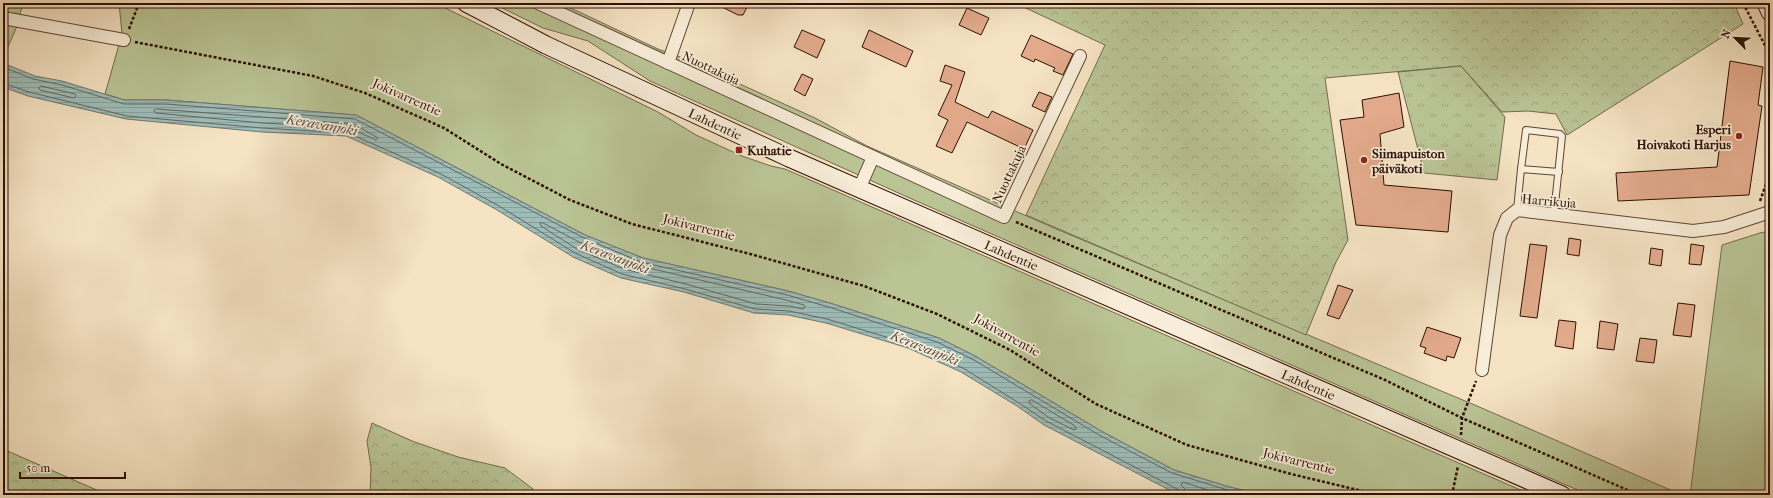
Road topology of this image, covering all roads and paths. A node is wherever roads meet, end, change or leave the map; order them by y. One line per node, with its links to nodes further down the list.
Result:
1 (139, 3): 9 (path)
2 (466, 3): 16 (main road, Lahdentie)
3 (538, 3): 12 (street, Nuottakuja)
4 (689, 3): 12 (street)
5 (1743, 3): 10 (path)
6 (1766, 3): 7 (main road)
7 (1770, 12)
8 (3, 18): 9 (street)
9 (124, 40): 23 (path, Jokivarrentie)
10 (1770, 55)
11 (1080, 56): 20 (street, Nuottakuja)
12 (668, 63): 13 (street, Nuottakuja)
13 (873, 157): 16 (street); 20 (street, Nuottakuja)
14 (1521, 169): 15 (lane); 15 (lane); 17 (lane)
15 (1559, 172): 19 (lane)
16 (859, 189): 24 (main road, Lahdentie)
17 (1517, 210): 19 (street, Harrikuja); 21 (street, Harrikuja)
18 (1770, 212): 19 (street, Harrikuja)
19 (1554, 214)
20 (1004, 218): 22 (path)
21 (1482, 370): 22 (path)
22 (1462, 418): 25 (path)
23 (1379, 495)
24 (1562, 495)
25 (1639, 495)

